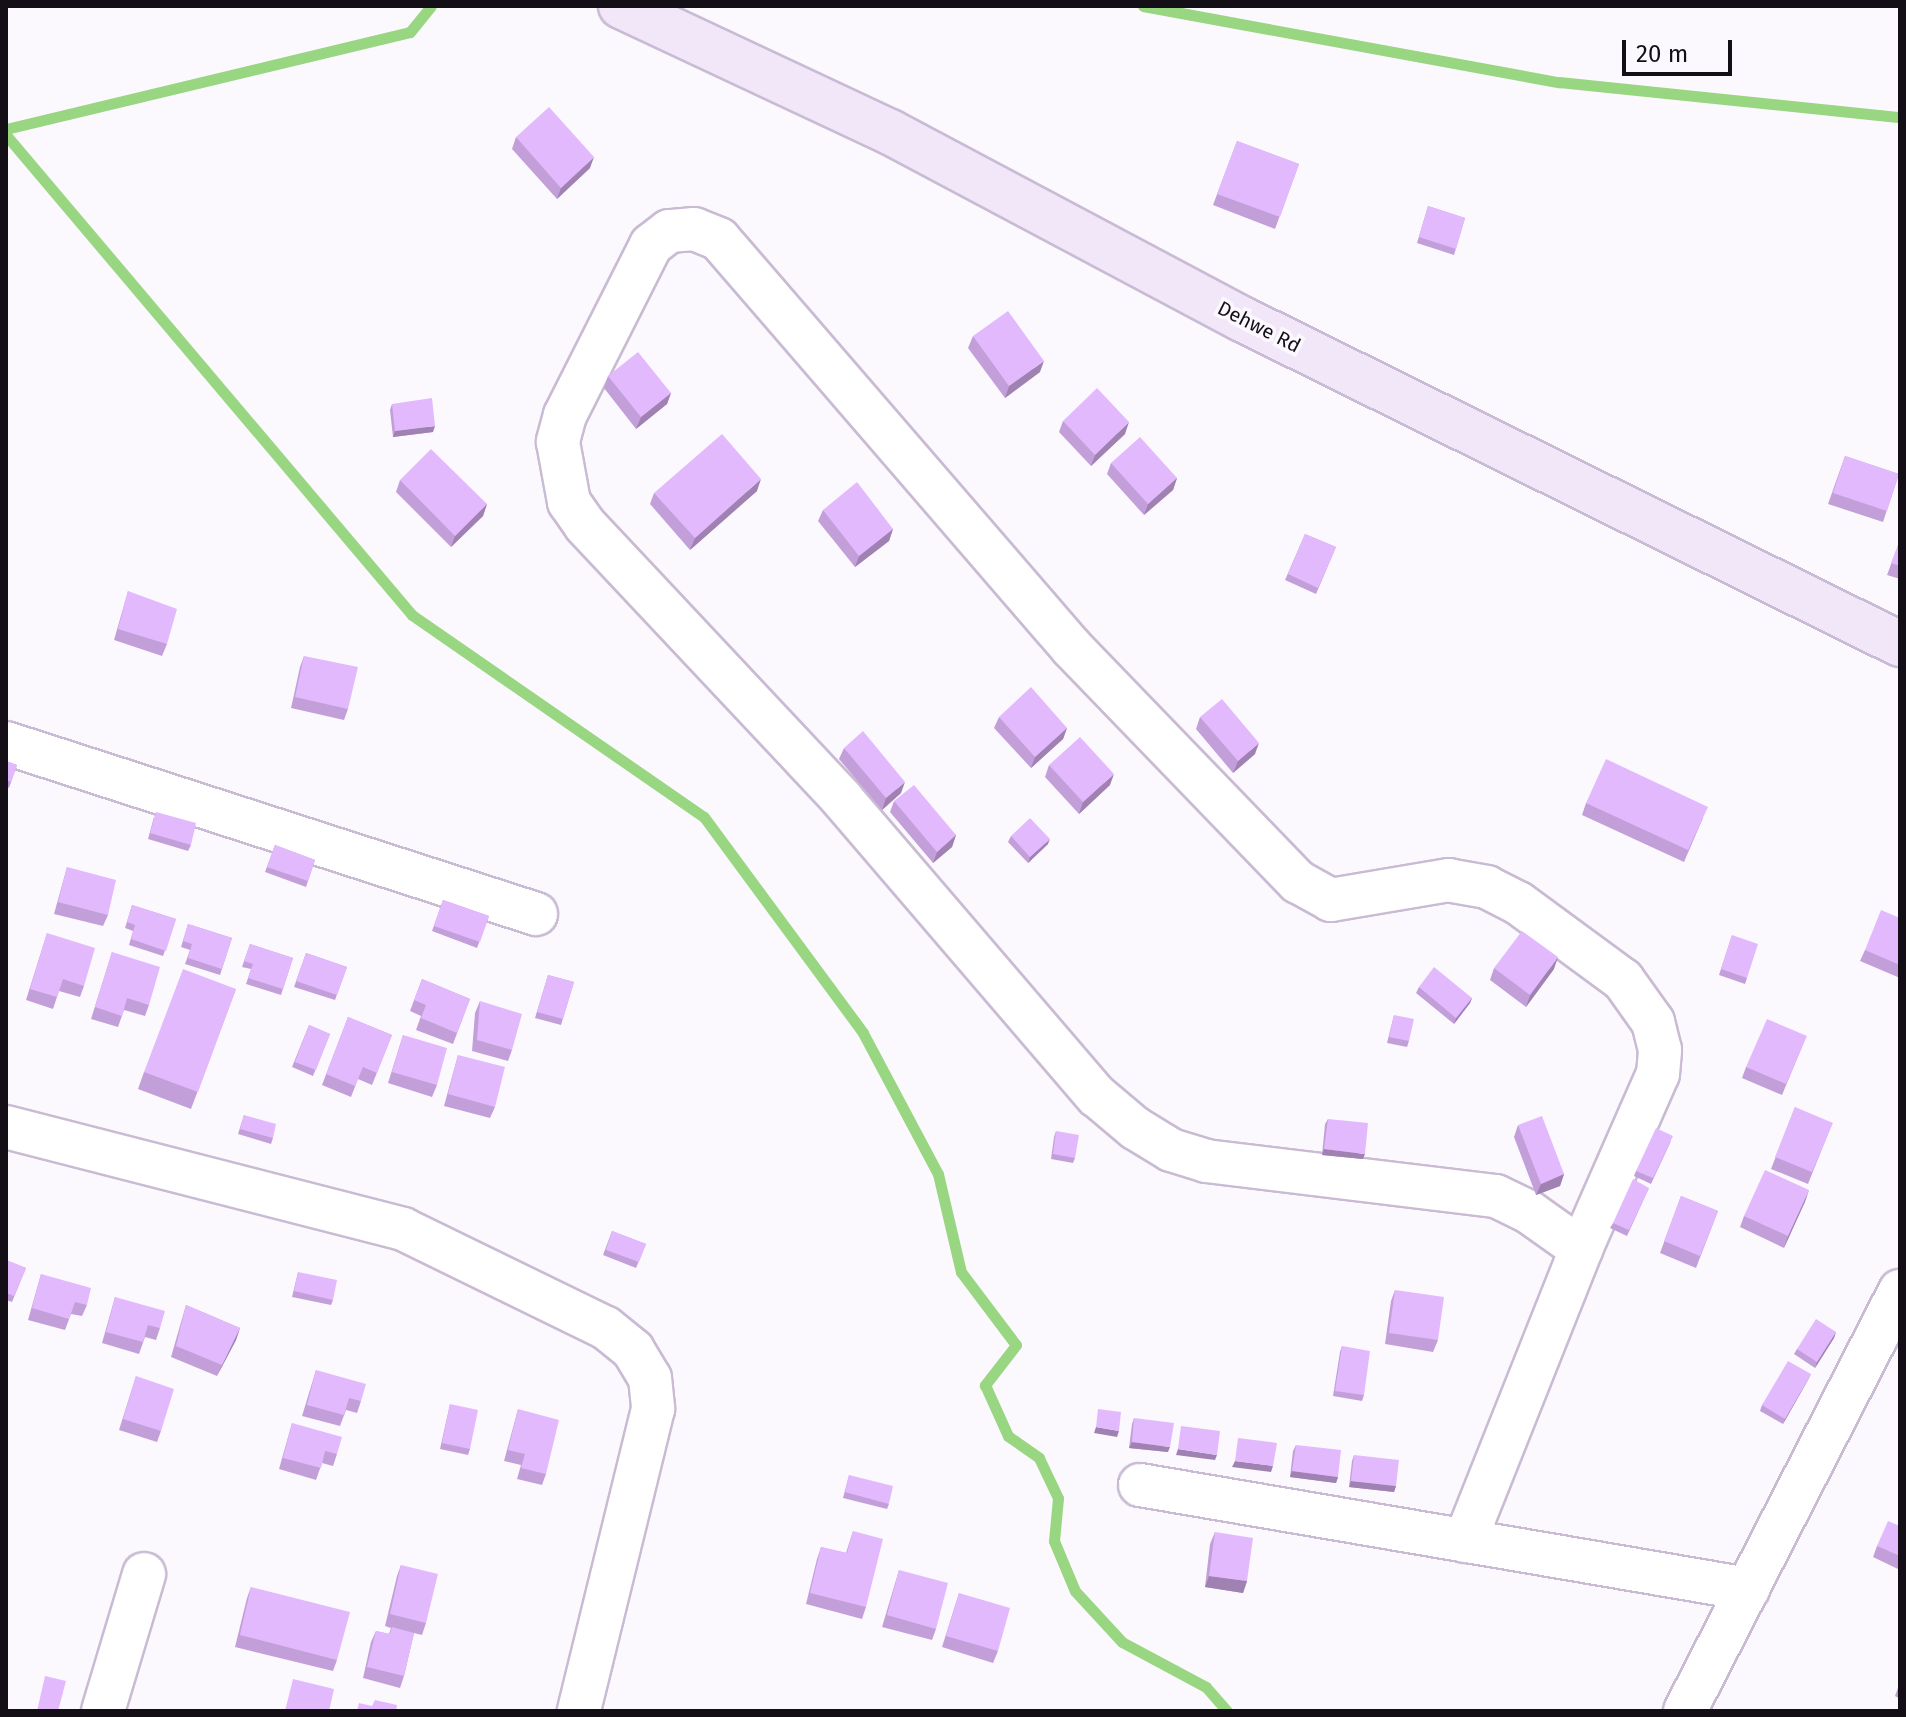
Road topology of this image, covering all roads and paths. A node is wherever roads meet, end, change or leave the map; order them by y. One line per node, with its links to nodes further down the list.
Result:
1 (621, 6): 2 (street, Dehwe Rd)
2 (1900, 644)
3 (6, 743): 4 (street)
4 (536, 914)
5 (6, 1127): 13 (street)
6 (1581, 1249): 6 (street); 9 (street)
7 (1900, 1291): 11 (street)
8 (1140, 1485): 9 (street)
9 (1465, 1541): 11 (street)
10 (144, 1574): 12 (street)
11 (1748, 1589): 14 (street)
12 (103, 1711)
13 (579, 1711)
14 (1685, 1711)

